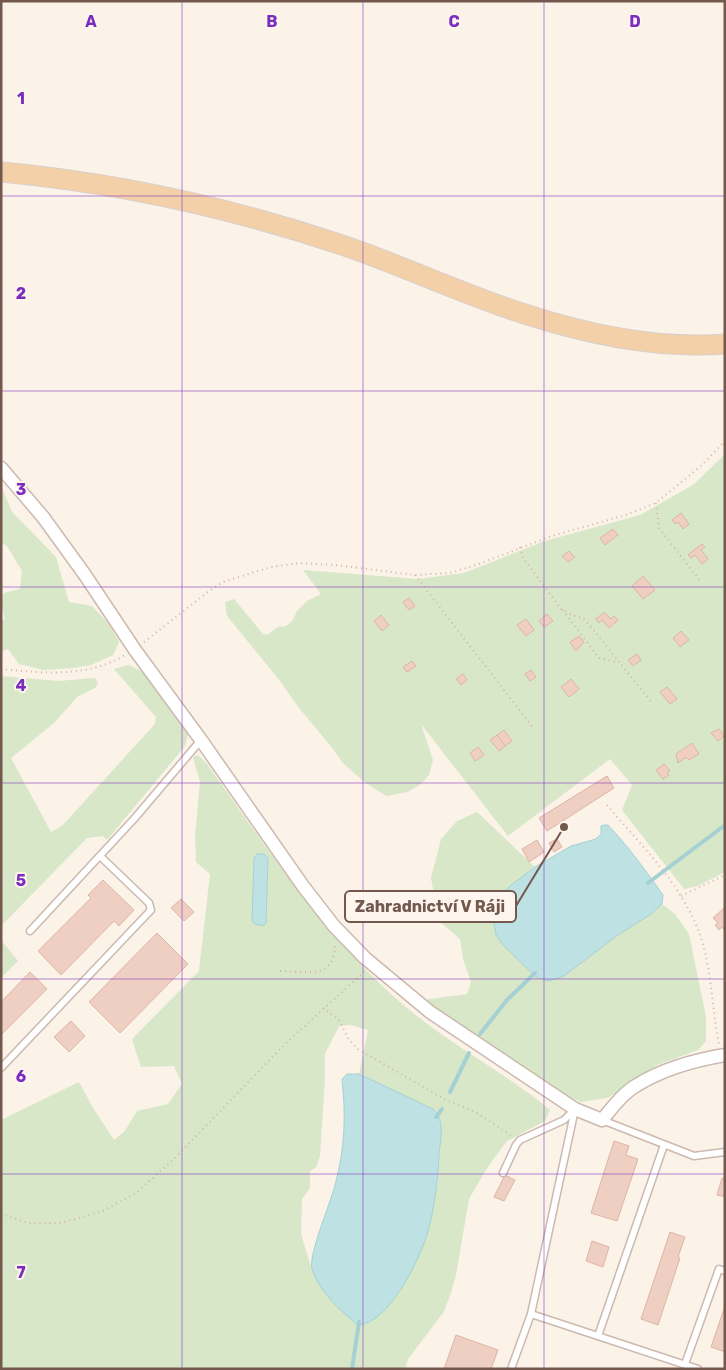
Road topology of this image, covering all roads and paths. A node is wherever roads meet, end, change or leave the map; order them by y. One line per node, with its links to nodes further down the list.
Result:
1 (1, 172): 2 (main road)
2 (725, 344)
3 (725, 441): 5 (path)
4 (1, 468): 10 (street)
5 (656, 503): 6 (path); 8 (path)
6 (520, 547): 7 (path); 9 (path)
7 (415, 575): 10 (path); 14 (path)
8 (701, 582)
9 (561, 609): 11 (path); 11 (path)
10 (135, 650): 12 (path); 15 (street)
11 (618, 662): 13 (path)
12 (1, 669)
13 (652, 703)
14 (534, 729)
15 (200, 740): 17 (lane); 20 (street)
16 (607, 805): 19 (path)
17 (100, 856): 21 (lane); 26 (lane)
18 (725, 875): 19 (path)
19 (681, 896): 25 (path)
20 (334, 926): 22 (street); 23 (path)
21 (30, 930)
22 (373, 964): 24 (path); 27 (street)
23 (280, 971)
24 (323, 1008): 29 (path); 33 (path)
25 (723, 1056): 28 (street)
26 (1, 1068)
27 (576, 1109): 28 (street); 29 (lane); 35 (lane)
28 (602, 1120): 30 (lane)
29 (519, 1141): 32 (lane)
30 (664, 1145): 31 (lane); 36 (lane)
31 (725, 1152)
32 (503, 1173)
33 (1, 1214)
34 (725, 1270): 37 (lane)
35 (531, 1314): 36 (lane); 38 (lane)
36 (598, 1336): 37 (lane)
37 (685, 1364): 39 (lane)
38 (511, 1369)
39 (698, 1369)

